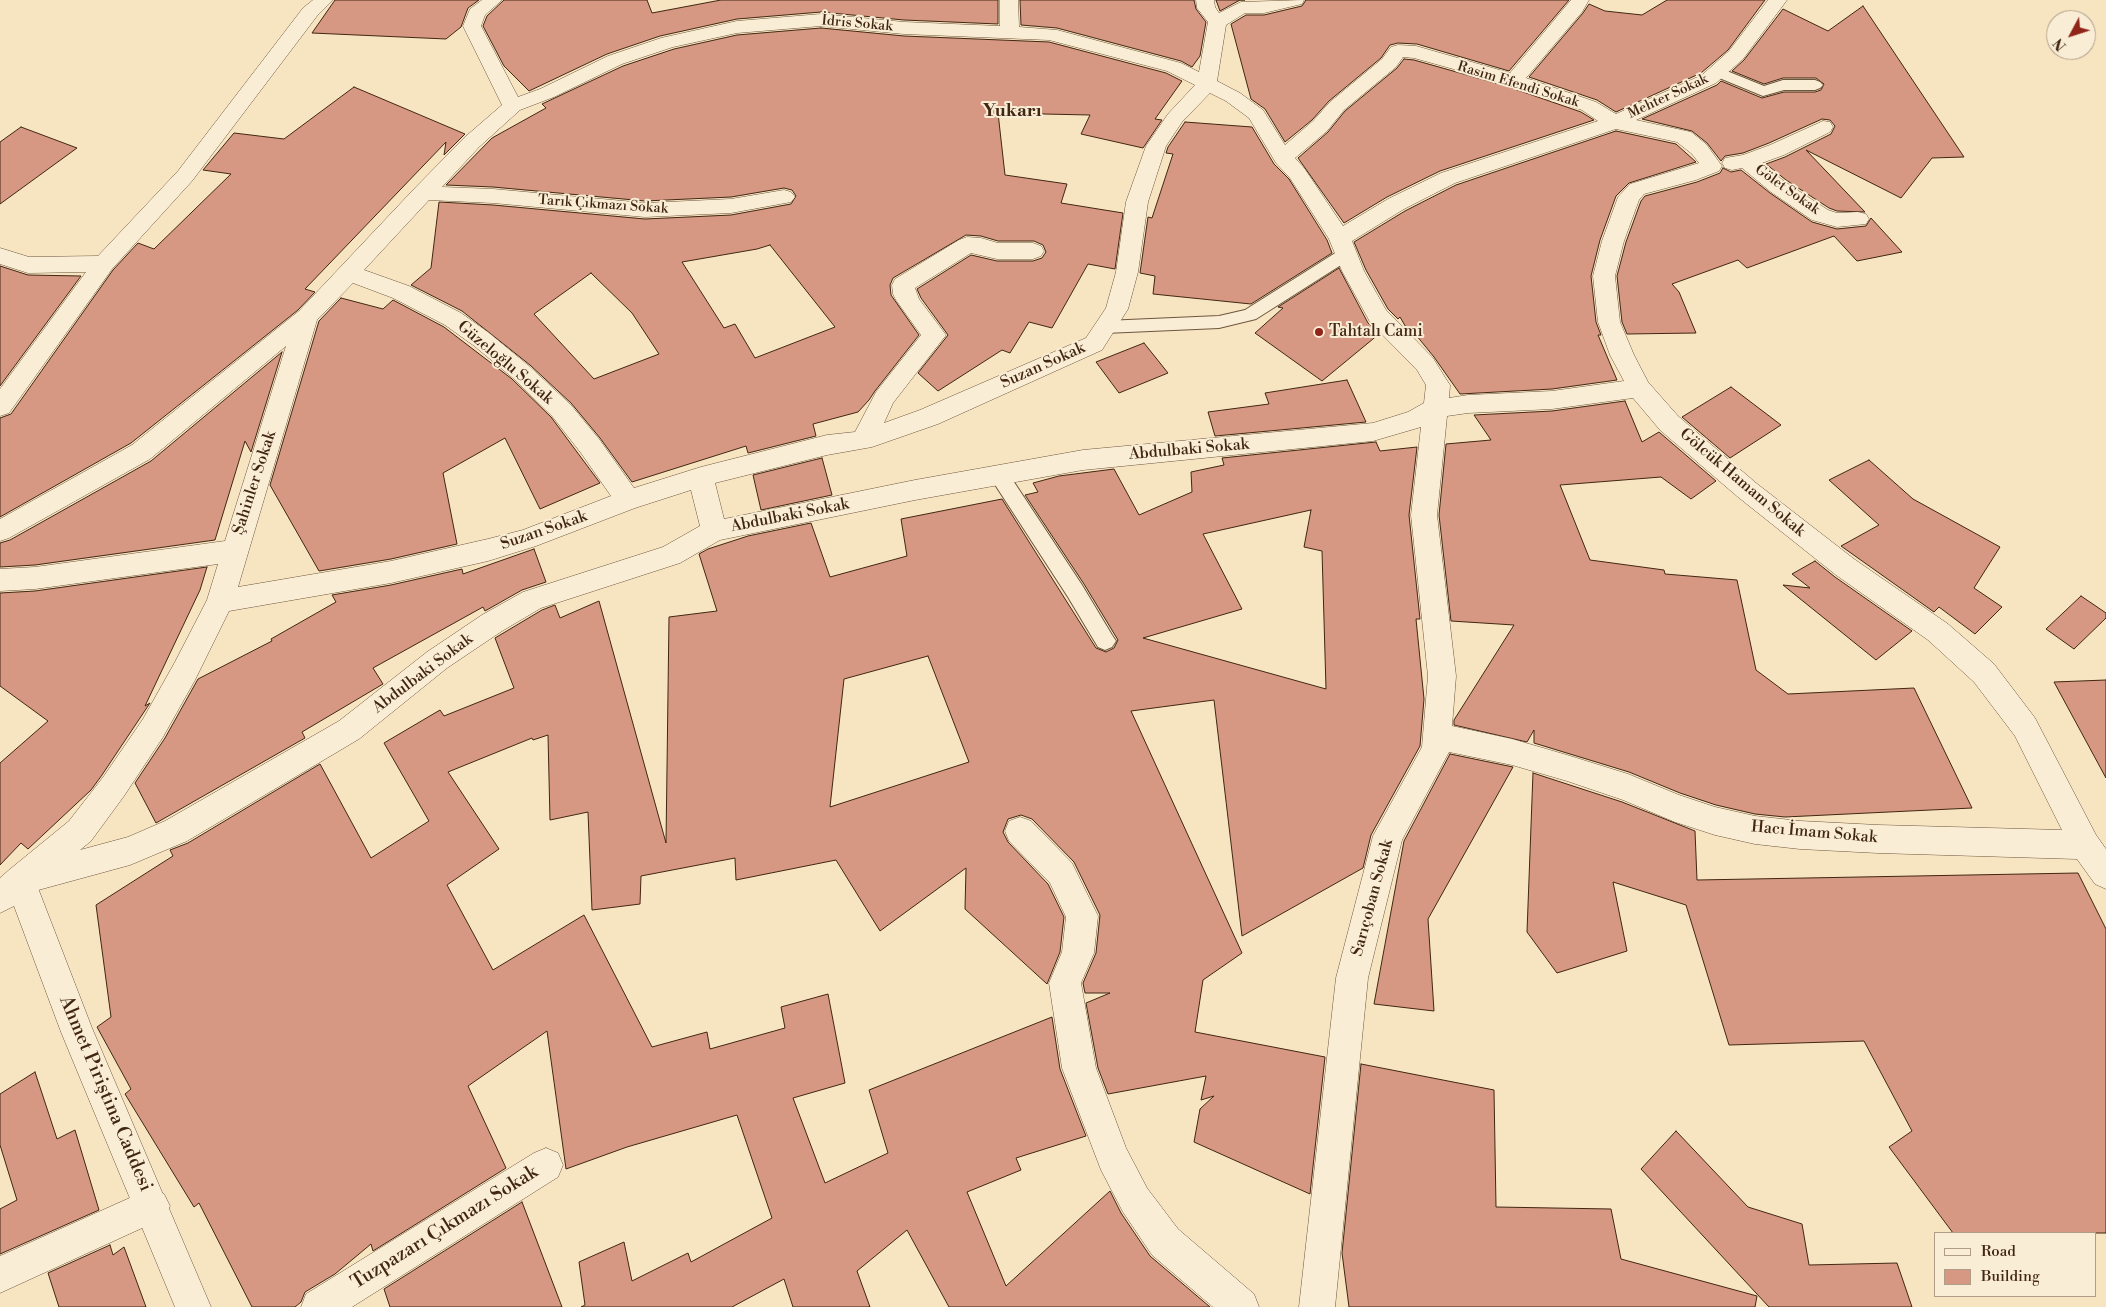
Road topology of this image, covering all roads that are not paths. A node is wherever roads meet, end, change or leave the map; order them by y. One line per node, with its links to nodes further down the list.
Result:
1 (324, 0): 28 (street)
2 (493, 0): 16 (street)
3 (819, 0): 9 (street)
4 (1009, 0): 11 (street)
5 (1205, 0): 10 (street)
6 (1295, 0): 10 (street)
7 (1580, 0): 13 (street)
8 (1777, 0): 12 (street, Mehter Sokak)
9 (821, 20): 11 (street, İdris Sokak); 16 (street, İdris Sokak)
10 (1217, 22): 14 (street)
11 (1010, 32): 14 (street, İdris Sokak)
12 (1717, 72): 15 (lane); 17 (street, Mehter Sokak)
13 (1514, 80): 17 (street, Rasim Efendi Sokak); 19 (street, Rasim Efendi Sokak)
14 (1207, 84): 19 (street); 31 (street, Suzan Sokak)
15 (1815, 85)
16 (513, 106): 22 (street, Şahinler Sokak)
17 (1614, 122): 21 (street); 25 (street, Rasim Efendi Sokak)
18 (1823, 127): 20 (street, Gölcük Hamam Sokak)
19 (1283, 158): 25 (street)
20 (1746, 161): 21 (street, Gölcük Hamam Sokak); 24 (street, Gölet Sokak)
21 (1712, 166): 32 (street, Gölcük Hamam Sokak)
22 (422, 193): 23 (street, Tarık Çıkmazı Sokak); 29 (street, Şahinler Sokak)
23 (784, 197)
24 (1858, 219)
25 (1343, 246): 31 (lane); 34 (street)
26 (1033, 251): 35 (street)
27 (0, 256): 28 (street)
28 (104, 264): 33 (street)
29 (347, 272): 30 (street, Şahinler Sokak); 38 (street, Güzeloğlu Sokak)
30 (307, 317): 39 (street); 41 (street, Şahinler Sokak)
31 (1105, 327): 35 (street, Suzan Sokak)
32 (1639, 388): 34 (street, Abdulbaki Sokak); 47 (street, Gölcük Hamam Sokak)
33 (0, 407)
34 (1434, 409): 37 (street, Abdulbaki Sokak); 45 (street, Sarıçoban Sokak)
35 (863, 440): 36 (street, Suzan Sokak)
36 (701, 476): 38 (street, Suzan Sokak); 40 (street)
37 (999, 476): 40 (street, Abdulbaki Sokak); 44 (lane)
38 (628, 500): 43 (street, Suzan Sokak)
39 (0, 531)
40 (714, 531): 49 (street, Abdulbaki Sokak)
41 (234, 551): 42 (street); 43 (street, Şahinler Sokak)
42 (0, 580)
43 (220, 601): 49 (street, Şahinler Sokak)
44 (1105, 641)
45 (1436, 736): 47 (street, Hacı İmam Sokak); 56 (street, Sarıçoban Sokak)
46 (1020, 831): 55 (street)
47 (2085, 845): 48 (street, Gölcük Hamam Sokak)
48 (2106, 874)
49 (10, 889): 51 (street, Ahmet Piriştina Caddesi)
50 (546, 1165): 54 (street, Tuzpazarı Çıkmazı Sokak)
51 (152, 1206): 52 (street); 53 (street, Ahmet Piriştina Caddesi)
52 (0, 1275)
53 (193, 1307)
54 (319, 1307)
55 (1241, 1307)
56 (1317, 1307)

